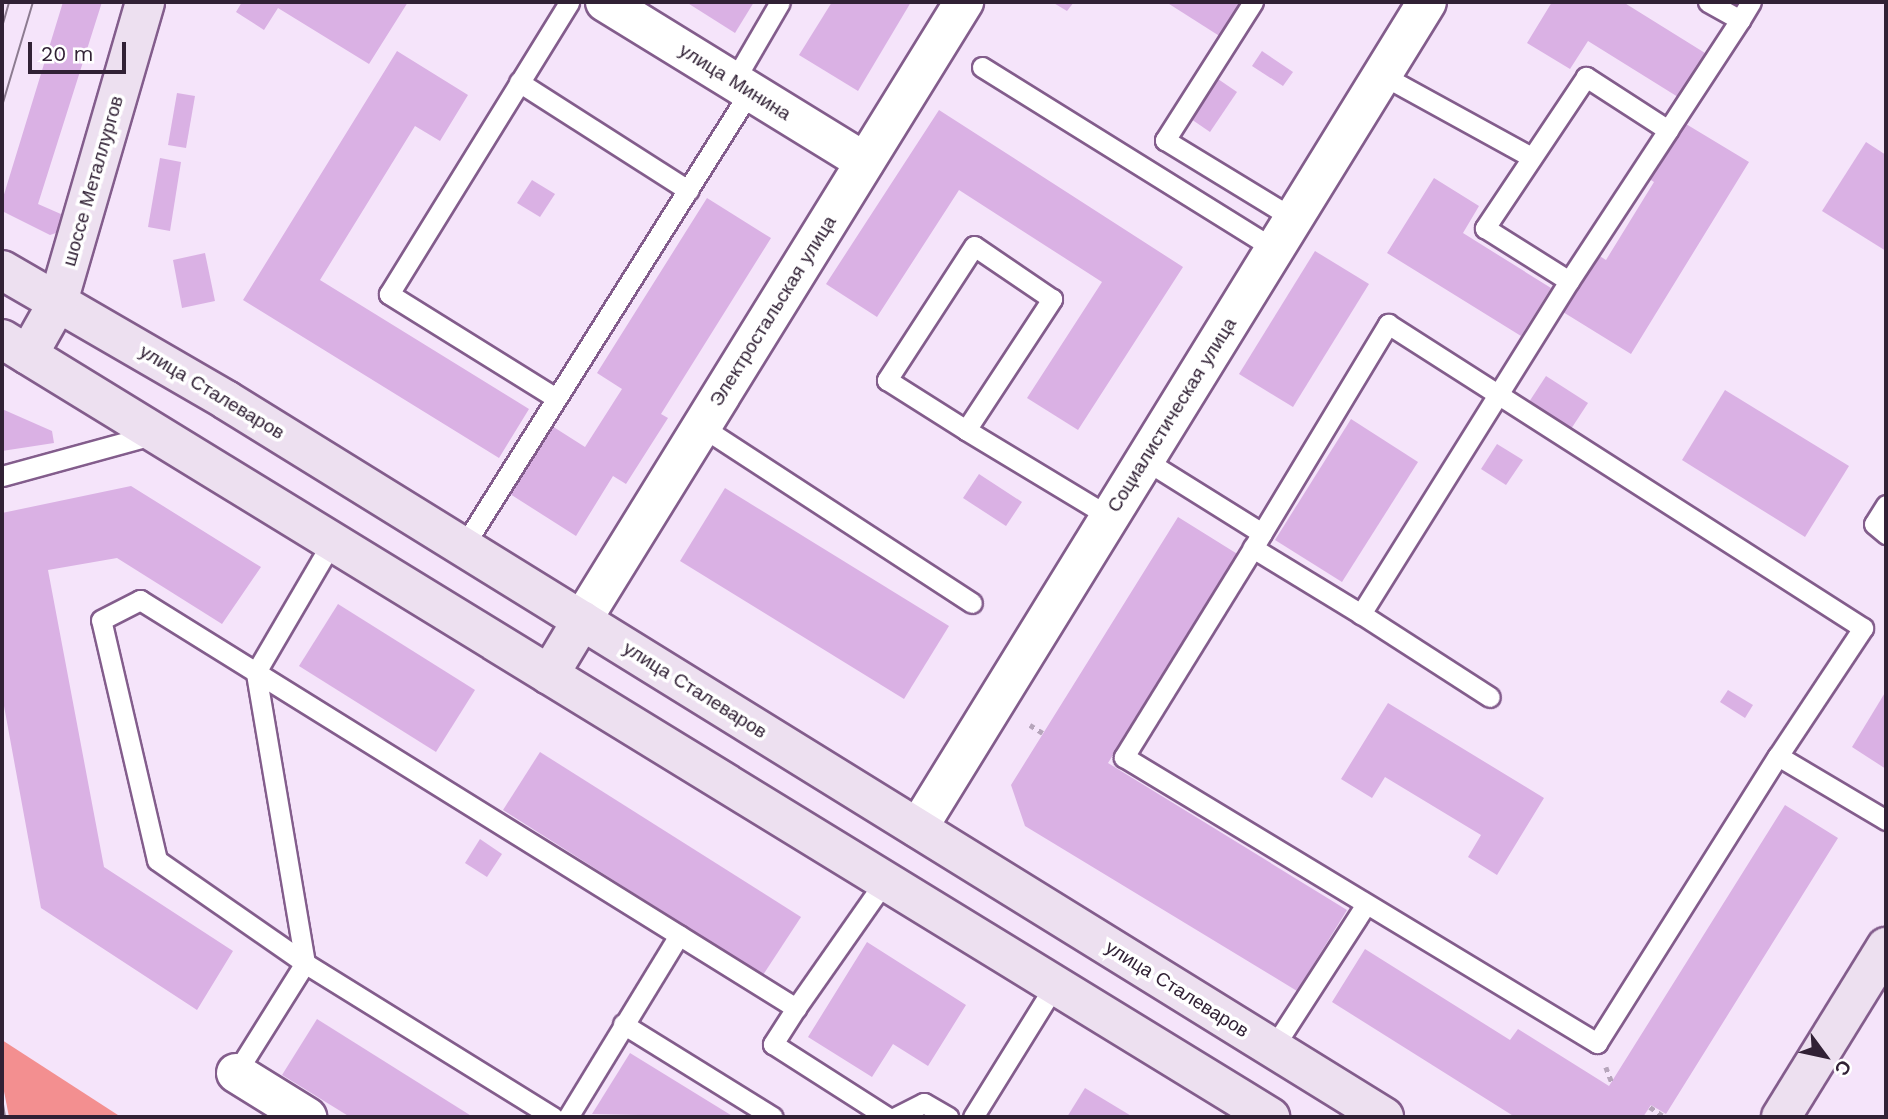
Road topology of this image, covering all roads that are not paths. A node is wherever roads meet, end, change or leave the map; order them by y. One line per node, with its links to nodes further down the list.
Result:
1 (145, 2): 22 (main road, шоссе Металлургов)
2 (569, 2): 13 (lane)
3 (605, 2): 14 (street, улица Минина)
4 (780, 2): 14 (lane)
5 (964, 2): 17 (street, Электростальская улица)
6 (1253, 2): 19 (lane)
7 (1427, 2): 12 (street, Социалистическая улица)
8 (1708, 2): 10 (lane)
9 (1751, 2): 10 (lane)
10 (1740, 20): 15 (lane)
11 (982, 67): 19 (lane)
12 (1382, 75): 16 (lane); 19 (street, Социалистическая улица)
13 (519, 82): 18 (lane); 25 (lane)
14 (742, 86): 17 (street, улица Минина); 18 (lane)
15 (1668, 130): 16 (lane); 21 (lane)
16 (1531, 157): 21 (lane)
17 (865, 162): 26 (street, Электростальская улица)
18 (688, 190): 25 (lane)
19 (1284, 234): 29 (street, Социалистическая улица)
20 (2, 270): 22 (main road, улица Сталеваров)
21 (1569, 281): 24 (lane)
22 (58, 302): 23 (main road, шоссе Металлургов); 36 (main road, улица Сталеваров)
23 (15, 347): 28 (main road)
24 (1498, 394): 34 (lane); 38 (lane); 43 (lane)
25 (556, 398): 36 (lane)
26 (702, 427): 37 (lane); 39 (street, Электростальская улица)
27 (966, 430): 27 (lane); 32 (lane)
28 (157, 434): 30 (lane); 35 (main road)
29 (1145, 460): 32 (street, Социалистическая улица); 34 (lane)
30 (2, 475)
31 (1886, 505): 33 (lane)
32 (1110, 517): 45 (street, Социалистическая улица)
33 (1886, 534)
34 (1257, 540): 38 (lane); 47 (lane)
35 (332, 542): 40 (lane); 41 (main road)
36 (463, 547): 39 (main road, улица Сталеваров)
37 (972, 603)
38 (1361, 614): 42 (lane)
39 (582, 620): 41 (main road); 45 (main road, улица Сталеваров)
40 (256, 672): 48 (lane); 50 (lane); 50 (lane)
41 (549, 675): 46 (main road)
42 (1490, 697)
43 (1778, 756): 44 (lane); 47 (lane)
44 (1886, 820)
45 (918, 828): 54 (main road, улица Сталеваров)
46 (885, 881): 51 (main road); 52 (lane)
47 (1366, 904): 54 (lane)
48 (679, 935): 52 (lane); 53 (lane)
49 (1886, 947): 66 (main road)
50 (305, 963): 55 (lane); 57 (lane)
51 (1055, 985): 63 (lane); 64 (main road)
52 (796, 1007): 60 (lane)
53 (623, 1024): 58 (lane); 59 (lane)
54 (1273, 1048): 65 (main road, улица Сталеваров)
55 (236, 1073): 56 (street)
56 (307, 1117)
57 (553, 1117)
58 (568, 1117)
59 (774, 1117)
60 (887, 1117)
61 (896, 1117): 62 (lane)
62 (948, 1117)
63 (973, 1117)
64 (1270, 1117)
65 (1384, 1117)
66 (1781, 1117)

